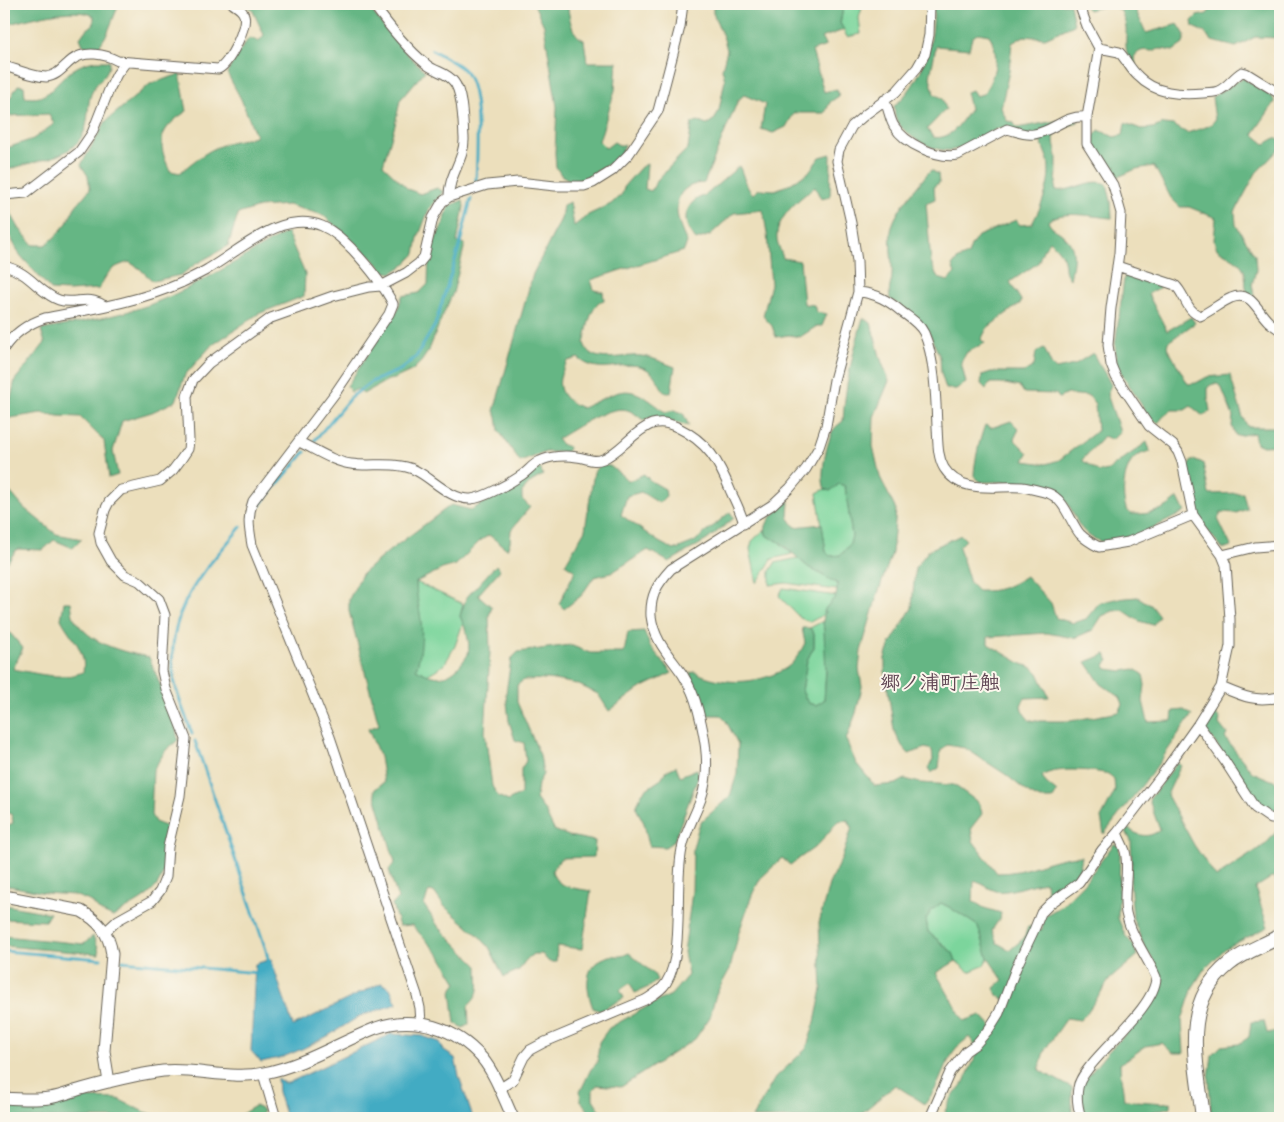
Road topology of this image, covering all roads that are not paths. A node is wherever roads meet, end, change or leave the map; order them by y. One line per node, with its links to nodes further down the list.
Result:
1 (233, 4): 7 (street)
2 (373, 4): 13 (street)
3 (683, 4): 13 (street)
4 (930, 4): 10 (street)
5 (1079, 4): 6 (street)
6 (1099, 48): 9 (street); 11 (street)
7 (126, 62): 8 (street); 12 (street)
8 (4, 66)
9 (1280, 94)
10 (884, 100): 11 (street); 17 (street)
11 (1088, 118): 15 (street)
12 (4, 195)
13 (449, 197): 16 (street)
14 (4, 266): 18 (street)
15 (1117, 266): 19 (street); 22 (street)
16 (381, 286): 18 (street); 21 (street); 32 (street)
17 (858, 292): 22 (street); 23 (street)
18 (105, 306): 20 (street)
19 (1280, 330)
20 (4, 348)
21 (299, 442): 23 (street); 34 (street)
22 (1193, 515): 25 (street)
23 (744, 524): 37 (street)
24 (1280, 545): 25 (street)
25 (1222, 555): 26 (street)
26 (1222, 687): 27 (street); 28 (street)
27 (1280, 697)
28 (1198, 724): 29 (street); 30 (street)
29 (1280, 816)
30 (1117, 833): 43 (street); 44 (street)
31 (4, 896): 32 (street)
32 (105, 932): 36 (street)
33 (1280, 936): 45 (main road)
34 (420, 1023): 35 (street); 37 (street)
35 (263, 1074): 36 (street); 38 (street)
36 (109, 1082): 39 (street)
37 (499, 1089): 42 (street)
38 (269, 1096): 40 (street); 41 (street)
39 (4, 1098)
40 (270, 1118)
41 (276, 1118)
42 (513, 1118)
43 (930, 1118)
44 (1081, 1118)
45 (1203, 1118)

